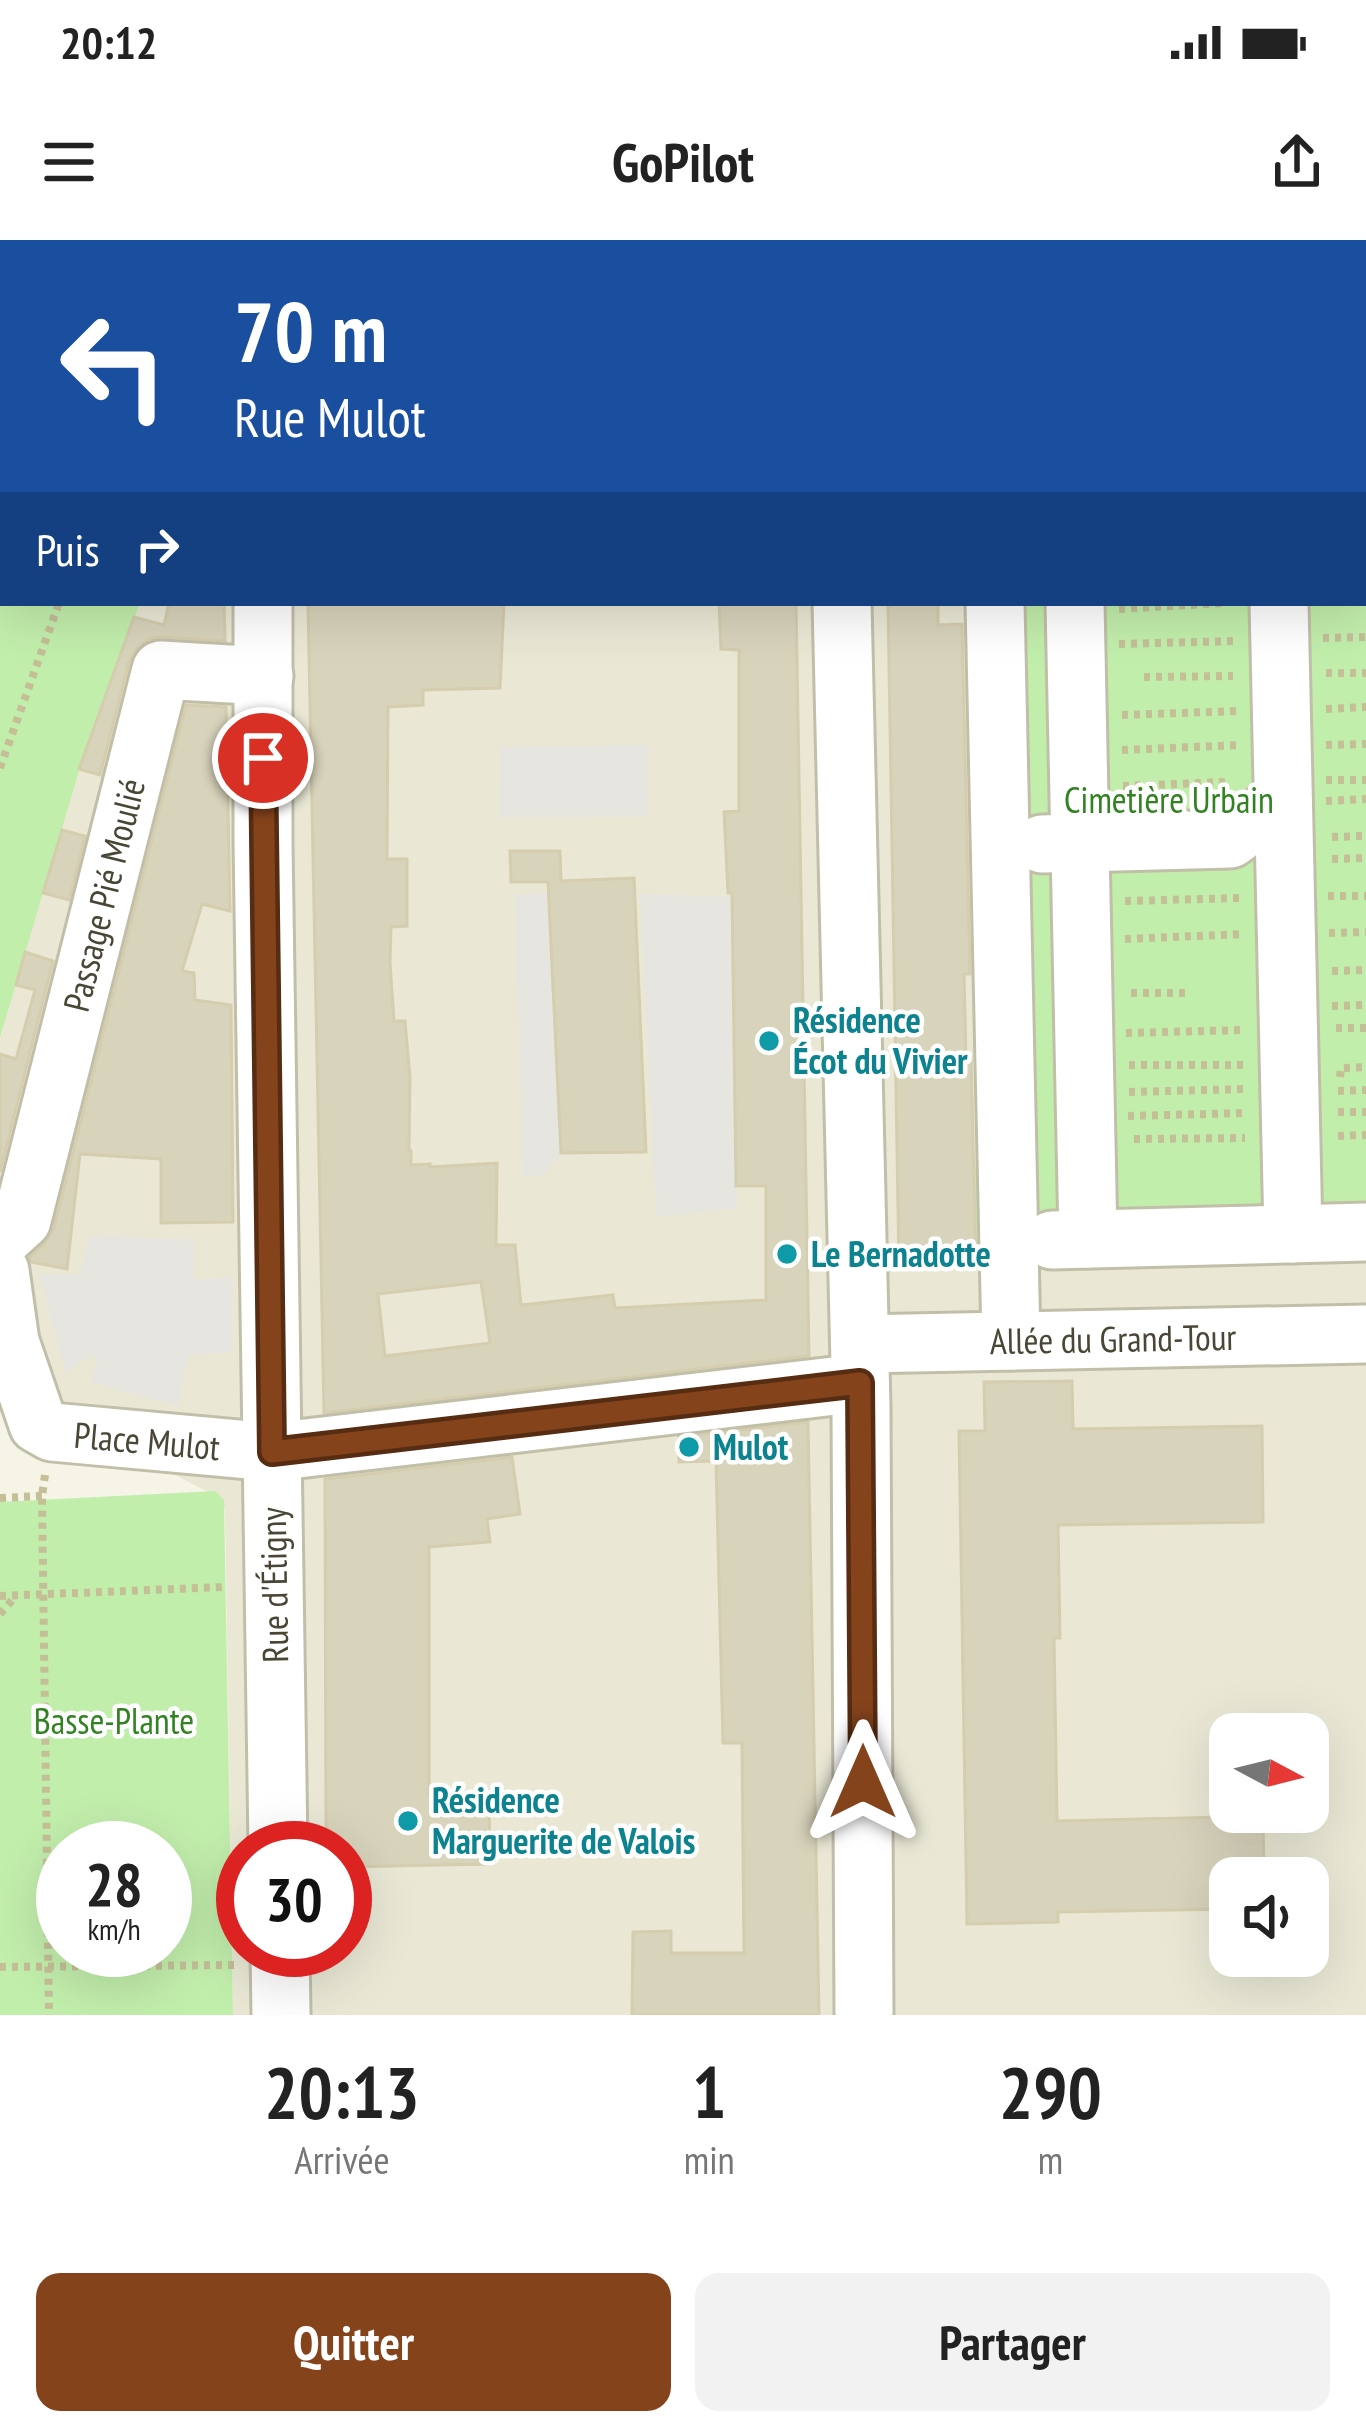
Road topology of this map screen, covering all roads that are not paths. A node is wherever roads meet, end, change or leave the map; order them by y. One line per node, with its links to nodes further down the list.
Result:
1 (263, 606): 6 (street, Rue d'Étigny)
2 (842, 606): 21 (street)
3 (995, 606): 10 (street)
4 (1075, 620): 9 (street)
5 (1279, 622): 7 (street)
6 (263, 676): 12 (street, Passage Pié Moulié); 22 (street, Rue d'Étigny)
7 (1282, 759): 8 (street); 11 (street)
8 (1230, 839): 9 (street); 11 (street)
9 (1080, 843): 10 (street); 15 (street)
10 (1000, 845): 16 (street)
11 (1285, 901): 14 (street)
12 (11, 1230)
13 (1366, 1232): 14 (street)
14 (1293, 1234): 15 (street)
15 (1088, 1239): 16 (street)
16 (1008, 1241): 19 (street)
17 (0, 1271): 20 (street, Place Mulot)
18 (1366, 1334): 19 (street, Allée du Grand-Tour)
19 (1011, 1341): 21 (street, Allée du Grand-Tour)
20 (5, 1344): 22 (street, Place Mulot)
21 (860, 1364): 22 (street, Allée du Grand-Tour); 24 (street)
22 (272, 1452): 23 (street, Rue d'Étigny)
23 (278, 1821)
24 (864, 2015)

